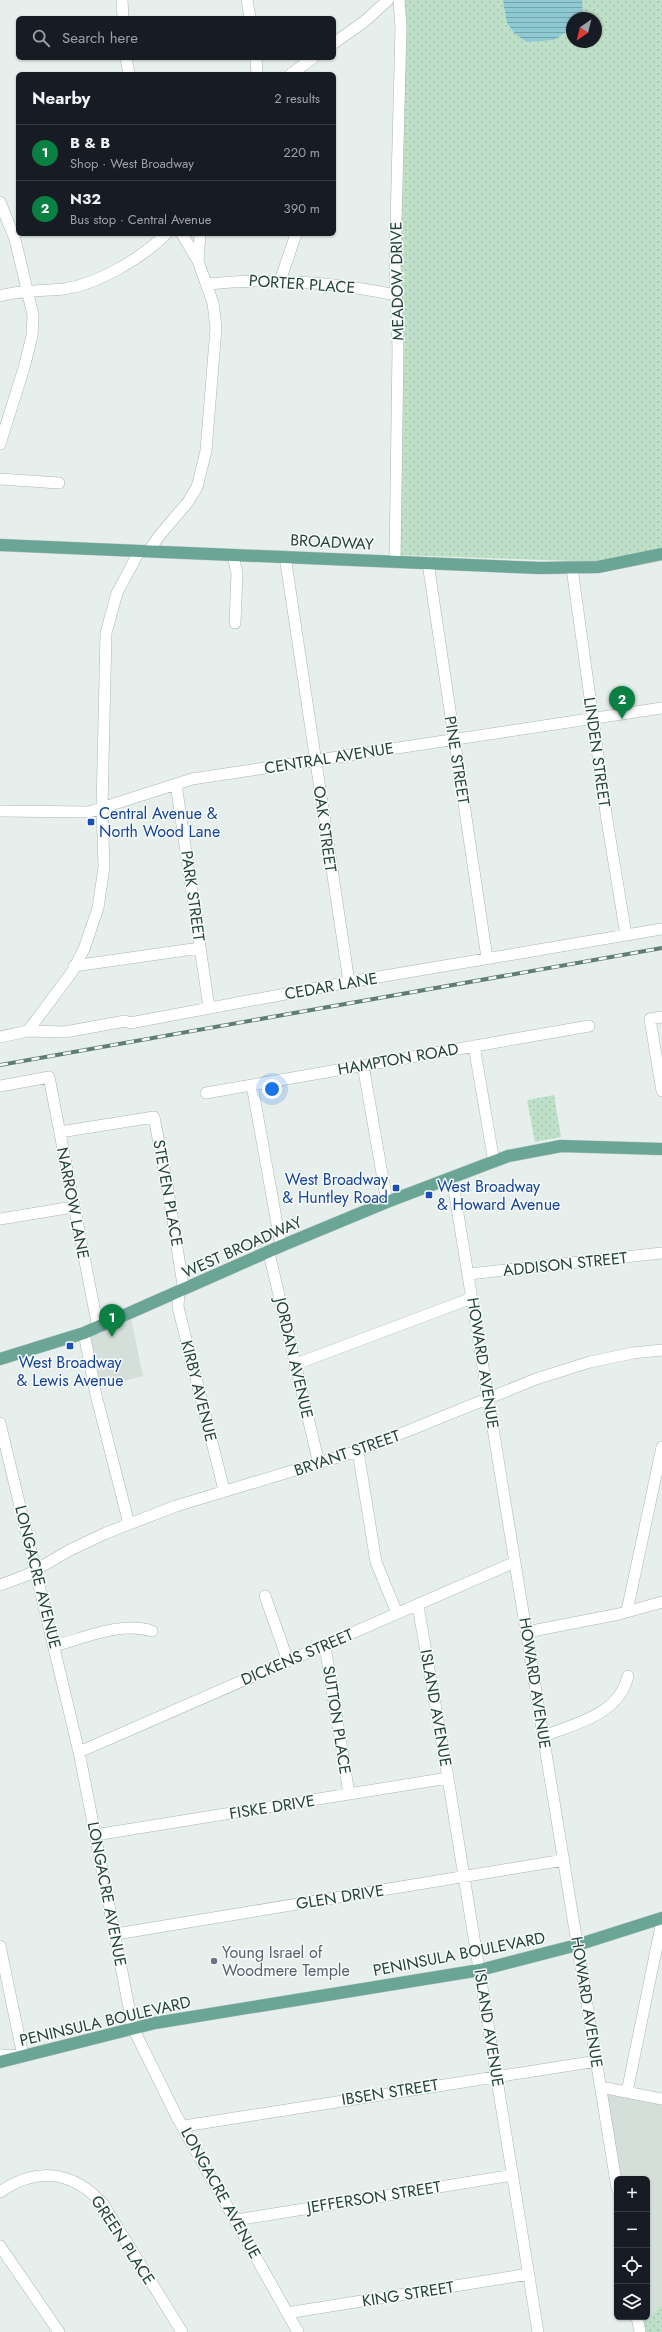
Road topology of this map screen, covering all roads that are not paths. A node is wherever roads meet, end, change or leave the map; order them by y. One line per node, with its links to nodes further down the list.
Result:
1 (122, 0): 5 (street)
2 (247, 0): 6 (street)
3 (388, 0): 7 (street)
4 (400, 0): 23 (street, MEADOW DRIVE)
5 (123, 16)
6 (250, 16)
7 (336, 42)
8 (126, 60): 11 (street)
9 (256, 60): 12 (street)
10 (308, 65): 13 (street)
11 (128, 72)
12 (257, 72)
13 (295, 72)
14 (0, 202): 22 (street)
15 (164, 236): 22 (street)
16 (183, 236): 19 (street)
17 (200, 236): 19 (street)
18 (295, 236): 20 (street)
19 (198, 261): 21 (street)
20 (280, 281): 21 (street, PORTER PLACE); 23 (street, PORTER PLACE)
21 (208, 284): 29 (street)
22 (28, 293): 24 (street); 25 (street)
23 (396, 295): 33 (street, MEADOW DRIVE)
24 (0, 296)
25 (0, 444)
26 (0, 479): 27 (street)
27 (59, 483)
28 (0, 545): 29 (main road, BROADWAY)
29 (144, 552): 31 (main road, BROADWAY); 42 (street)
30 (662, 554): 35 (main road, BROADWAY)
31 (233, 556): 32 (main road, BROADWAY); 36 (street)
32 (285, 556): 33 (main road, BROADWAY); 40 (street, OAK STREET)
33 (395, 561): 34 (main road, BROADWAY)
34 (428, 563): 35 (main road, BROADWAY); 39 (street, PINE STREET)
35 (572, 568): 38 (street, LINDEN STREET)
36 (234, 624)
37 (662, 708): 38 (street, CENTRAL AVENUE)
38 (593, 718): 39 (street, CENTRAL AVENUE); 45 (street, LINDEN STREET)
39 (454, 739): 40 (street, CENTRAL AVENUE); 47 (street, PINE STREET)
40 (315, 760): 41 (street, CENTRAL AVENUE); 49 (street, OAK STREET)
41 (176, 784): 42 (street, CENTRAL AVENUE); 46 (street, PARK STREET)
42 (102, 808): 43 (street, CENTRAL AVENUE); 48 (street)
43 (0, 811)
44 (662, 929): 45 (street, CEDAR LANE)
45 (626, 935): 47 (street, CEDAR LANE)
46 (200, 948): 48 (street); 50 (street, PARK STREET)
47 (487, 958): 49 (street, CEDAR LANE)
48 (74, 966): 53 (street)
49 (349, 982): 50 (street, CEDAR LANE)
50 (209, 1008): 53 (street, CEDAR LANE)
51 (662, 1017): 59 (street)
52 (589, 1026): 55 (street, HAMPTON ROAD)
53 (28, 1031): 54 (street, CEDAR LANE)
54 (0, 1037)
55 (474, 1046): 56 (street, HAMPTON ROAD); 63 (street)
56 (363, 1066): 57 (street, HAMPTON ROAD); 65 (street)
57 (252, 1085): 60 (street, HAMPTON ROAD); 68 (street)
58 (0, 1086): 61 (street, NARROW LANE)
59 (662, 1091)
60 (206, 1093)
61 (60, 1132): 66 (street, NARROW LANE); 72 (street, STEVEN PLACE)
62 (662, 1149): 63 (main road, WEST BROADWAY)
63 (494, 1162): 64 (main road, WEST BROADWAY)
64 (452, 1177): 65 (main road, WEST BROADWAY); 71 (street, HOWARD AVENUE)
65 (387, 1202): 68 (main road, WEST BROADWAY)
66 (73, 1207): 67 (street); 74 (street, NARROW LANE)
67 (0, 1219)
68 (281, 1246): 69 (main road, WEST BROADWAY)
69 (269, 1253): 72 (main road, WEST BROADWAY); 78 (street, JORDAN AVENUE)
70 (662, 1253): 71 (street, ADDISON STREET)
71 (469, 1274): 73 (street, HOWARD AVENUE)
72 (180, 1292): 74 (main road, WEST BROADWAY); 84 (street, KIRBY AVENUE)
73 (472, 1298): 78 (street); 79 (street, HOWARD AVENUE)
74 (98, 1328): 75 (main road, WEST BROADWAY)
75 (84, 1333): 77 (main road, WEST BROADWAY); 85 (street)
76 (662, 1350): 79 (street, BRYANT STREET)
77 (0, 1359)
78 (296, 1364): 83 (street, JORDAN AVENUE)
79 (488, 1398): 82 (street, BRYANT STREET); 86 (street, HOWARD AVENUE)
80 (0, 1423): 87 (street, LONGACRE AVENUE)
81 (662, 1447): 92 (street)
82 (358, 1451): 83 (street, BRYANT STREET); 93 (street)
83 (319, 1464): 84 (street, BRYANT STREET)
84 (224, 1490): 85 (street, BRYANT STREET)
85 (129, 1524): 87 (street, BRYANT STREET)
86 (515, 1562): 91 (street, DICKENS STREET); 95 (street, HOWARD AVENUE)
87 (36, 1568): 88 (street, BRYANT STREET); 96 (street, LONGACRE AVENUE)
88 (0, 1585)
89 (266, 1596): 98 (street)
90 (662, 1602): 92 (street)
91 (418, 1606): 93 (street, DICKENS STREET); 102 (street, ISLAND AVENUE)
92 (627, 1611): 95 (street)
93 (397, 1613): 97 (street, DICKENS STREET)
94 (152, 1631): 96 (street)
95 (526, 1632): 100 (street, HOWARD AVENUE)
96 (54, 1646): 101 (street, LONGACRE AVENUE)
97 (325, 1646): 98 (street, DICKENS STREET); 103 (street, SUTTON PLACE)
98 (288, 1661): 101 (street, DICKENS STREET)
99 (628, 1676): 100 (street)
100 (544, 1736): 105 (street, HOWARD AVENUE)
101 (79, 1752): 104 (street, LONGACRE AVENUE)
102 (448, 1778): 103 (street, FISKE DRIVE); 106 (street, ISLAND AVENUE)
103 (349, 1794): 104 (street, FISKE DRIVE)
104 (95, 1835): 109 (street, LONGACRE AVENUE)
105 (564, 1860): 106 (street, GLEN DRIVE); 110 (street, HOWARD AVENUE)
106 (465, 1877): 109 (street, GLEN DRIVE); 113 (street, ISLAND AVENUE)
107 (662, 1918): 110 (main road, PENINSULA BOULEVARD)
108 (662, 1921): 120 (street)
109 (116, 1934): 114 (street, LONGACRE AVENUE)
110 (577, 1945): 113 (main road, PENINSULA BOULEVARD); 117 (street, HOWARD AVENUE)
111 (0, 1946): 112 (street)
112 (1, 1959): 115 (street)
113 (480, 1970): 114 (main road, PENINSULA BOULEVARD); 118 (street, ISLAND AVENUE)
114 (132, 2028): 115 (main road, PENINSULA BOULEVARD); 122 (street, LONGACRE AVENUE)
115 (23, 2056): 116 (main road, PENINSULA BOULEVARD)
116 (1, 2060)
117 (597, 2061): 118 (street, IBSEN STREET); 119 (street, HOWARD AVENUE)
118 (497, 2075): 122 (street, IBSEN STREET); 123 (street, ISLAND AVENUE)
119 (601, 2087): 120 (street); 124 (street, HOWARD AVENUE)
120 (627, 2092): 121 (street)
121 (662, 2100)
122 (184, 2126): 126 (street, LONGACRE AVENUE)
123 (512, 2174): 126 (street, JEFFERSON STREET); 128 (street, ISLAND AVENUE)
124 (615, 2176)
125 (0, 2192): 132 (street, GREEN PLACE)
126 (236, 2220): 129 (street, LONGACRE AVENUE)
127 (0, 2246): 131 (street)
128 (529, 2274): 129 (street, KING STREET); 134 (street, ISLAND AVENUE)
129 (287, 2313): 133 (street, LONGACRE AVENUE)
130 (638, 2320): 135 (street)
131 (59, 2332)
132 (182, 2332)
133 (298, 2332)
134 (538, 2332)
135 (640, 2332)

